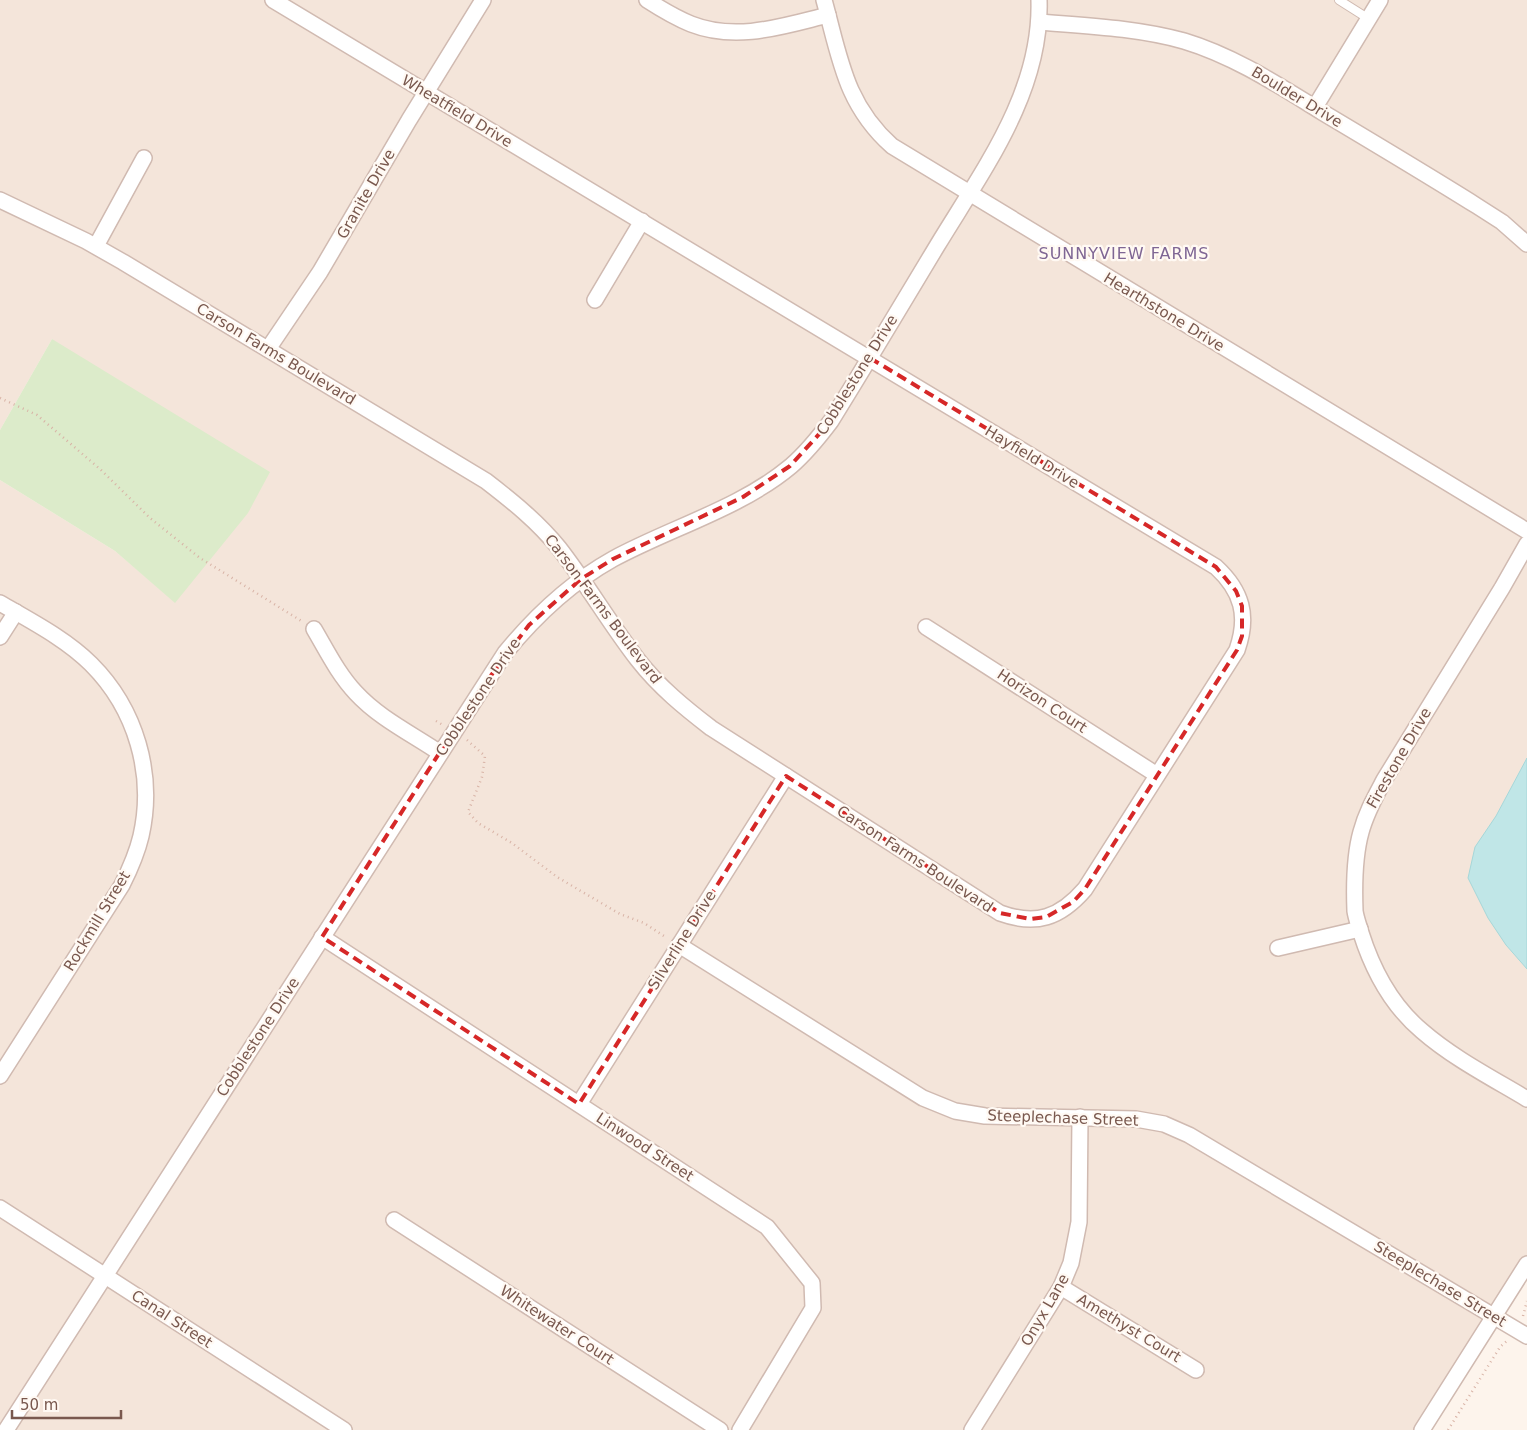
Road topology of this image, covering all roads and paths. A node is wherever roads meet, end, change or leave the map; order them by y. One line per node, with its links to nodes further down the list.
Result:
1 (273, 0): 10 (street, Wheatfield Drive)
2 (483, 0): 10 (street, Granite Drive)
3 (647, 0): 7 (street)
4 (1039, 0): 9 (street, Cobblestone Drive)
5 (1339, 0): 8 (lane)
6 (1380, 0): 8 (street)
7 (826, 7): 13 (street, Hearthstone Drive)
8 (1369, 19): 11 (street)
9 (1039, 22): 11 (street, Boulder Drive); 13 (street, Cobblestone Drive)
10 (426, 92): 15 (street, Wheatfield Drive); 19 (street, Granite Drive)
11 (1315, 107): 16 (street, Boulder Drive)
12 (144, 158): 17 (street)
13 (968, 194): 20 (street, Cobblestone Drive); 22 (street, Hearthstone Drive)
14 (0, 200): 17 (street, Carson Farms Boulevard)
15 (642, 221): 18 (street); 20 (street, Hayfield Drive)
16 (1526, 240)
17 (96, 246): 19 (street, Carson Farms Boulevard)
18 (595, 300)
19 (268, 349): 24 (street, Carson Farms Boulevard)
20 (870, 358): 24 (street, Cobblestone Drive); 34 (street, Hayfield Drive)
21 (0, 398): 28 (path)
22 (1527, 531)
23 (1527, 544): 35 (street, Firestone Drive)
24 (581, 579): 31 (street, Cobblestone Drive); 33 (street, Carson Farms Boulevard)
25 (0, 602): 26 (street, Rockmill Street)
26 (16, 612): 29 (street); 39 (street, Rockmill Street)
27 (926, 627): 34 (street, Horizon Court)
28 (314, 629): 32 (street)
29 (0, 637)
30 (436, 721): 31 (path)
31 (454, 731): 32 (street, Cobblestone Drive); 37 (path)
32 (440, 753): 36 (street, Cobblestone Drive)
33 (786, 776): 34 (street, Carson Farms Boulevard); 37 (street, Silverline Drive)
34 (1157, 776)
35 (1360, 929): 38 (street); 40 (street, Firestone Drive)
36 (322, 937): 41 (street, Linwood Street); 46 (street, Cobblestone Drive)
37 (679, 945): 41 (street, Silverline Drive); 42 (street, Steeplechase Street)
38 (1278, 948)
39 (0, 1076)
40 (1527, 1099)
41 (579, 1104): 55 (street, Linwood Street)
42 (1080, 1117): 47 (street, Onyx Lane); 49 (street, Steeplechase Street)
43 (0, 1208): 46 (street, Canal Street)
44 (394, 1220): 54 (street, Whitewater Court)
45 (1527, 1264): 49 (street)
46 (105, 1276): 52 (street, Cobblestone Drive); 53 (street, Canal Street)
47 (1061, 1287): 51 (street, Amethyst Court); 56 (street, Onyx Lane)
48 (1527, 1301): 50 (path)
49 (1495, 1316): 50 (street, Steeplechase Street); 57 (street)
50 (1521, 1332): 58 (path)
51 (1196, 1370)
52 (6, 1430)
53 (344, 1430)
54 (720, 1430)
55 (740, 1430)
56 (972, 1430)
57 (1422, 1430)
58 (1448, 1430)

